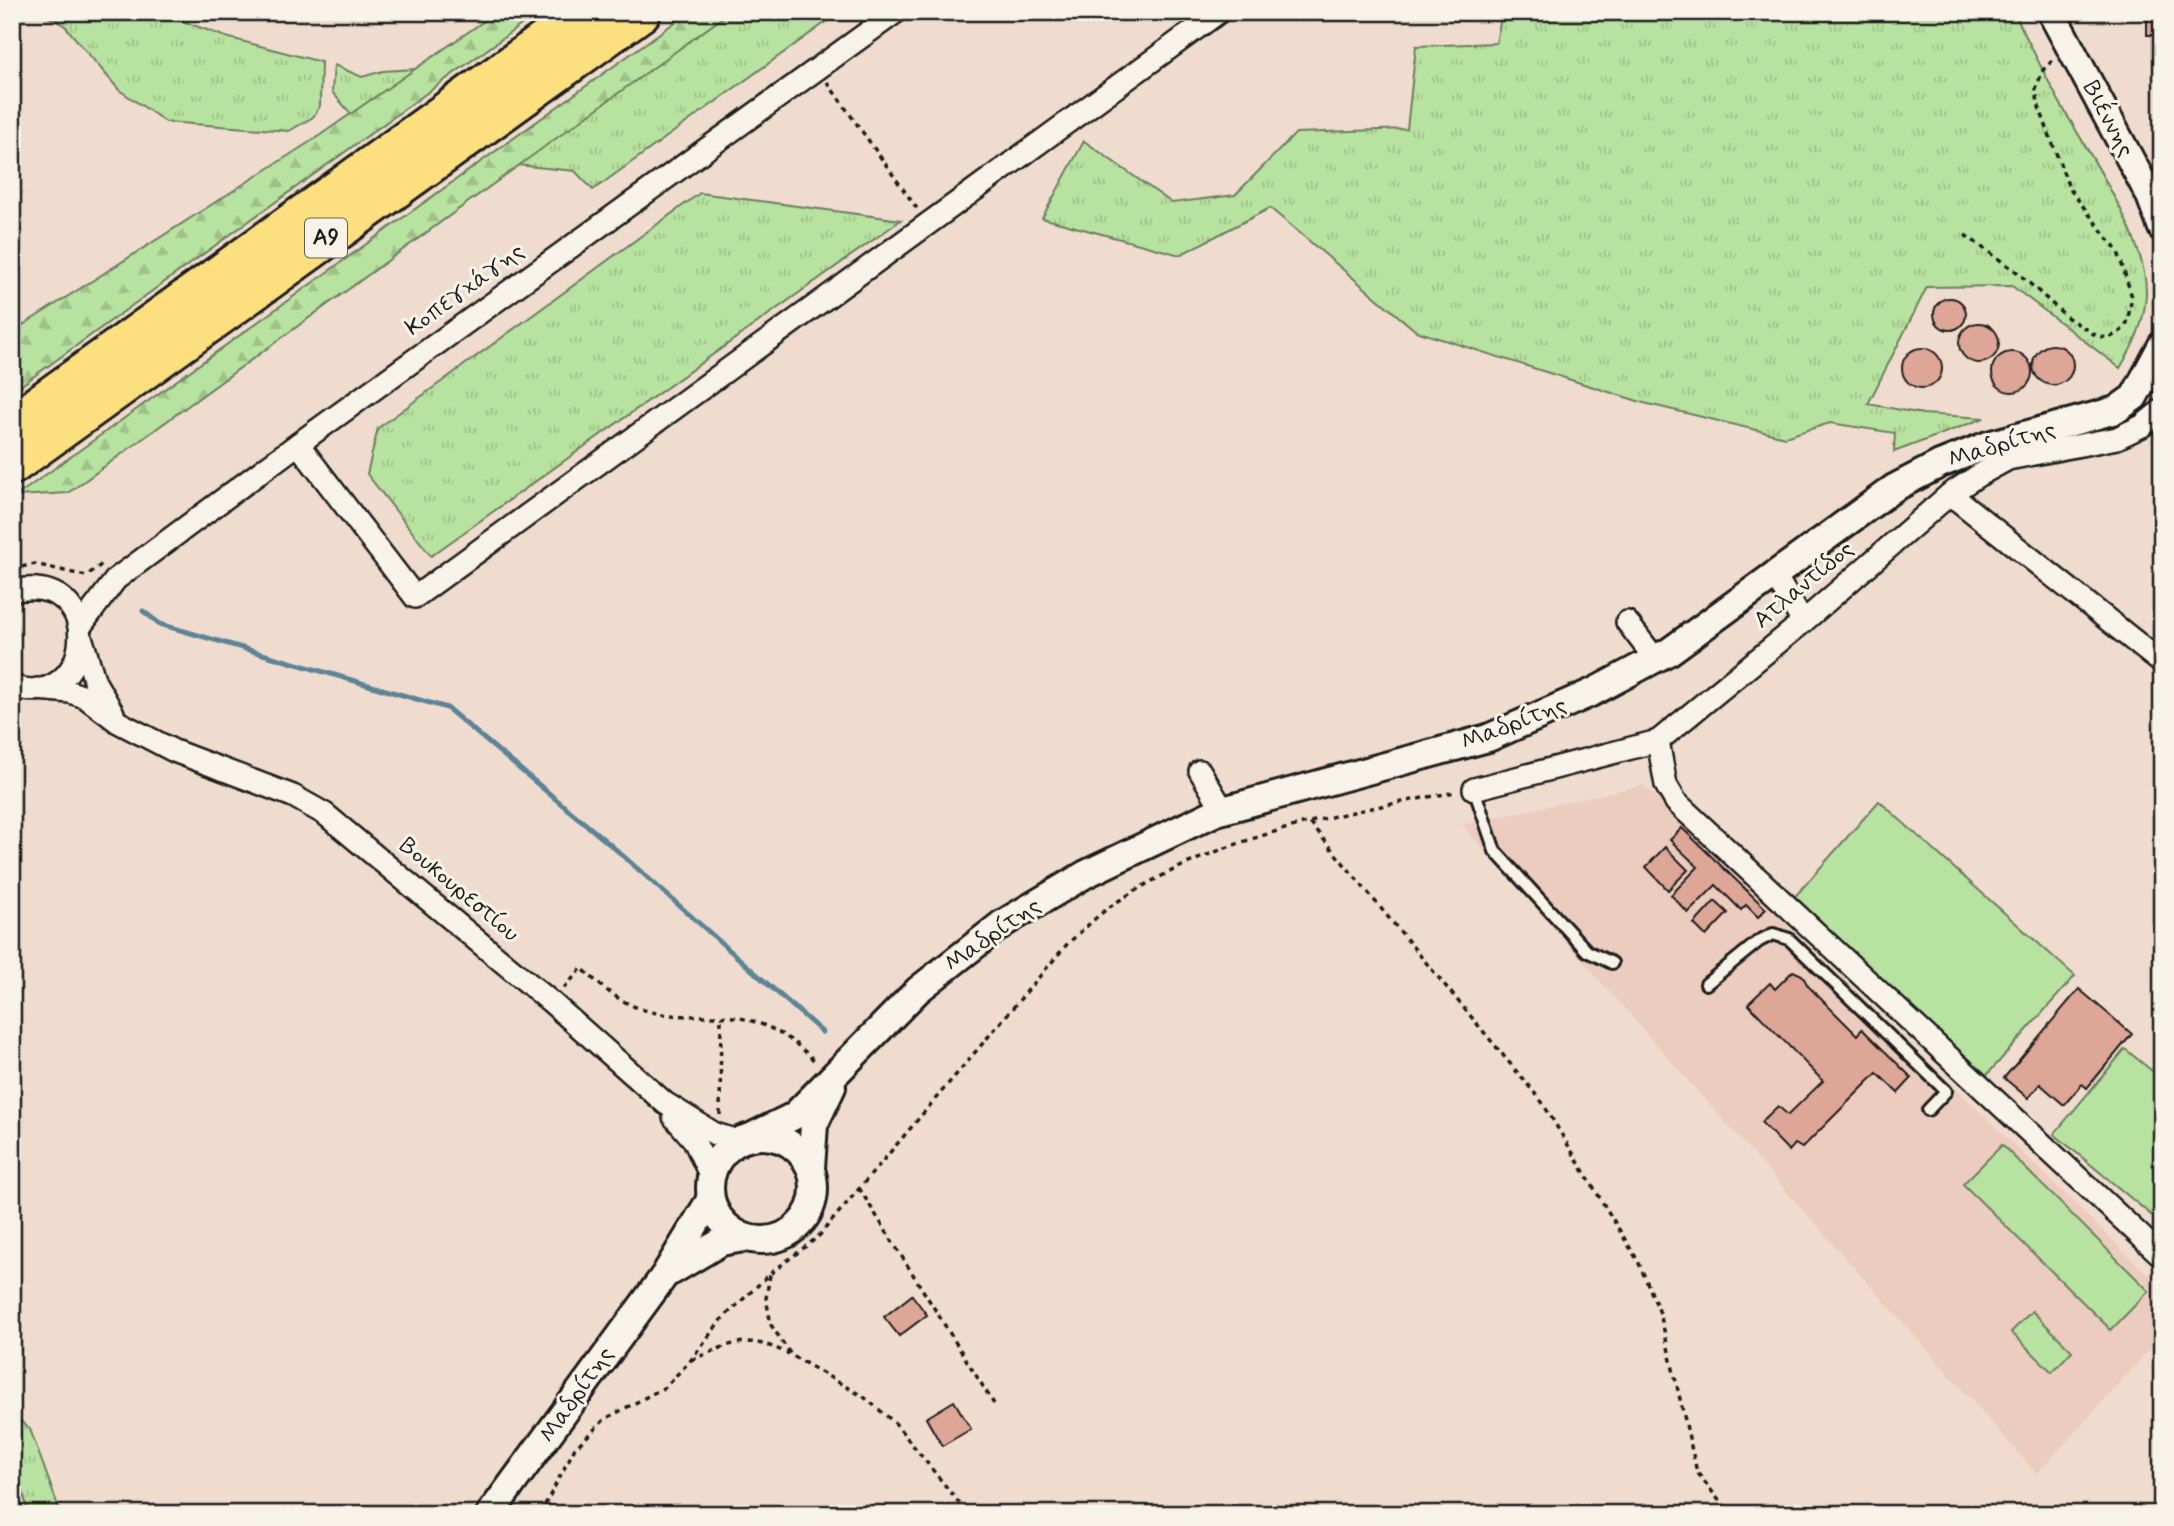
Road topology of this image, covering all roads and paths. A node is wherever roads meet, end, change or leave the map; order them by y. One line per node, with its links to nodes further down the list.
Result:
1 (585, 12): 13 (highway, A9)
2 (640, 12): 15 (highway, A9)
3 (896, 12): 14 (street, Κοπεγχάγης)
4 (1219, 12): 14 (street)
5 (2051, 12): 6 (street, Βιέννης)
6 (2068, 45): 9 (street, Βιέννης); 10 (path)
7 (827, 82): 8 (path)
8 (923, 218)
9 (2162, 227)
10 (1965, 235)
11 (2162, 345): 17 (street, Μαδρίτης)
12 (2162, 410): 16 (street, Ατλαντίδος)
13 (12, 424)
14 (298, 444): 21 (street, Κοπεγχάγης)
15 (12, 465)
16 (1950, 494): 20 (street, Ατλαντίδος); 23 (street)
17 (1774, 574): 20 (street); 22 (street, Μαδρίτης)
18 (12, 591): 21 (street)
19 (1628, 622): 22 (street)
20 (1803, 622): 27 (street, Ατλαντίδος)
21 (81, 632): 25 (street, Κοπεγχάγης); 26 (street)
22 (1656, 660): 30 (street, Μαδρίτης)
23 (2162, 663)
24 (13, 686): 25 (street, Βουκουρεστίου)
25 (37, 689): 26 (street, Βουκουρεστίου)
26 (118, 722): 37 (street, Βουκουρεστίου)
27 (1658, 741): 29 (street, Ατλαντίδος); 45 (street)
28 (1200, 771): 30 (street)
29 (1474, 789): 31 (path); 32 (lane)
30 (1223, 810): 36 (street, Μαδρίτης)
31 (1310, 823): 43 (path); 54 (path)
32 (1612, 963)
33 (1706, 984): 38 (lane)
34 (561, 992): 35 (path)
35 (721, 1017): 36 (path); 39 (path)
36 (830, 1066): 40 (street, Μαδρίτης); 41 (street, Μαδρίτης)
37 (665, 1103): 40 (street, Βουκουρεστίου); 42 (street)
38 (1928, 1110)
39 (720, 1115)
40 (746, 1138): 41 (street); 42 (street)
41 (811, 1168): 44 (street)
42 (711, 1188): 44 (street); 47 (street, Μαδρίτης)
43 (859, 1188): 46 (path); 50 (path)
44 (744, 1237): 47 (street, Μαδρίτης)
45 (2162, 1256)
46 (771, 1273): 48 (path); 49 (path)
47 (664, 1276): 51 (street, Μαδρίτης)
48 (791, 1355): 49 (path); 53 (path)
49 (691, 1360): 52 (path)
50 (995, 1404)
51 (490, 1514)
52 (540, 1514)
53 (968, 1514)
54 (1735, 1514)

